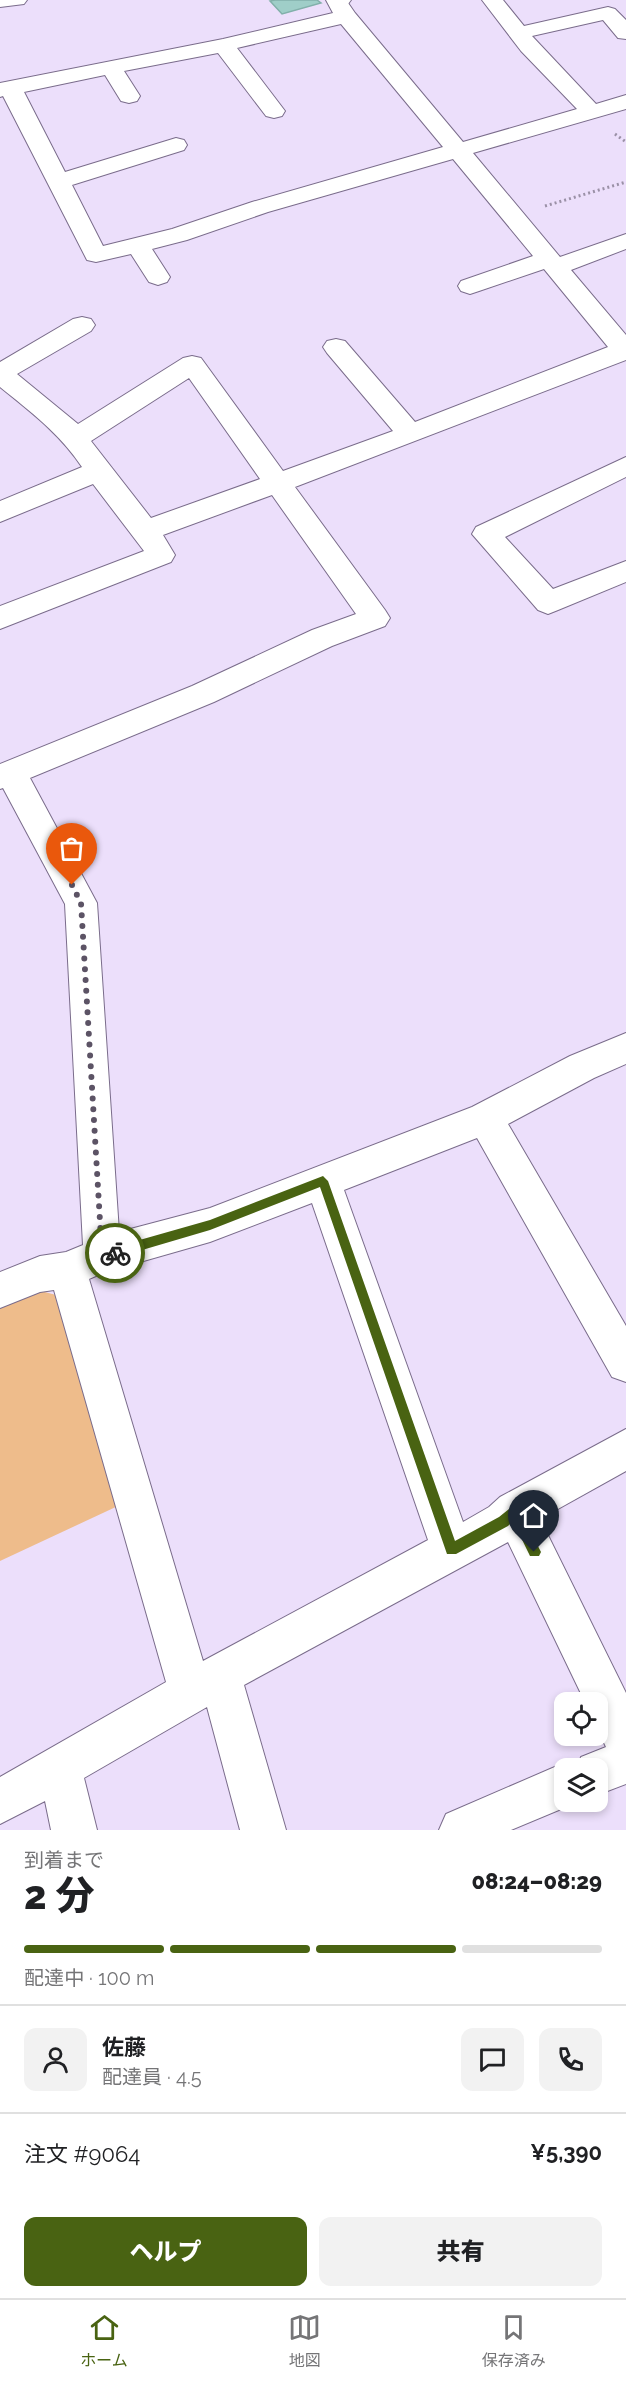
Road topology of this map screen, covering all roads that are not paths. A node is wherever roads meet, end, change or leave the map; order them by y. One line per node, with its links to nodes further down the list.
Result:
1 (18, 0): 3 (street)
2 (492, 0): 5 (street)
3 (0, 2)
4 (340, 4): 7 (street); 15 (street)
5 (519, 33): 6 (street); 13 (street)
6 (626, 33)
7 (223, 45): 8 (street); 12 (street)
8 (112, 69): 9 (street); 10 (street)
9 (5, 90): 16 (street)
10 (129, 96)
11 (626, 102): 13 (street)
12 (274, 111)
13 (592, 112): 15 (street)
14 (176, 145): 16 (street)
15 (457, 151): 18 (street); 19 (street)
16 (58, 182): 18 (street)
17 (626, 241): 19 (street)
18 (138, 246): 20 (street)
19 (552, 263): 21 (street); 24 (street)
20 (158, 277)
21 (470, 286)
22 (82, 325): 25 (street)
23 (336, 347): 26 (street)
24 (625, 351): 26 (street)
25 (0, 374): 27 (street)
26 (411, 434): 30 (street)
27 (76, 438): 29 (street); 30 (street)
28 (626, 466): 33 (street)
29 (98, 471): 31 (street); 32 (street)
30 (280, 482): 32 (street); 35 (street)
31 (0, 513)
32 (146, 531): 34 (street)
33 (626, 571)
34 (0, 618)
35 (5, 775): 39 (street)
36 (626, 1048): 37 (street)
37 (485, 1118): 38 (street); 42 (street)
38 (323, 1181): 39 (street); 45 (street)
39 (102, 1255): 40 (street)
40 (67, 1270): 41 (street); 46 (street)
41 (0, 1290)
42 (626, 1363)
43 (626, 1449): 44 (street)
44 (514, 1511): 45 (street); 47 (street)
45 (452, 1550): 46 (street)
46 (206, 1684): 49 (street); 53 (street)
47 (624, 1738): 48 (street)
48 (608, 1759)
49 (59, 1767): 51 (street); 52 (street)
50 (554, 1789): 54 (street)
51 (0, 1802)
52 (74, 1830)
53 (263, 1830)
54 (462, 1830)

